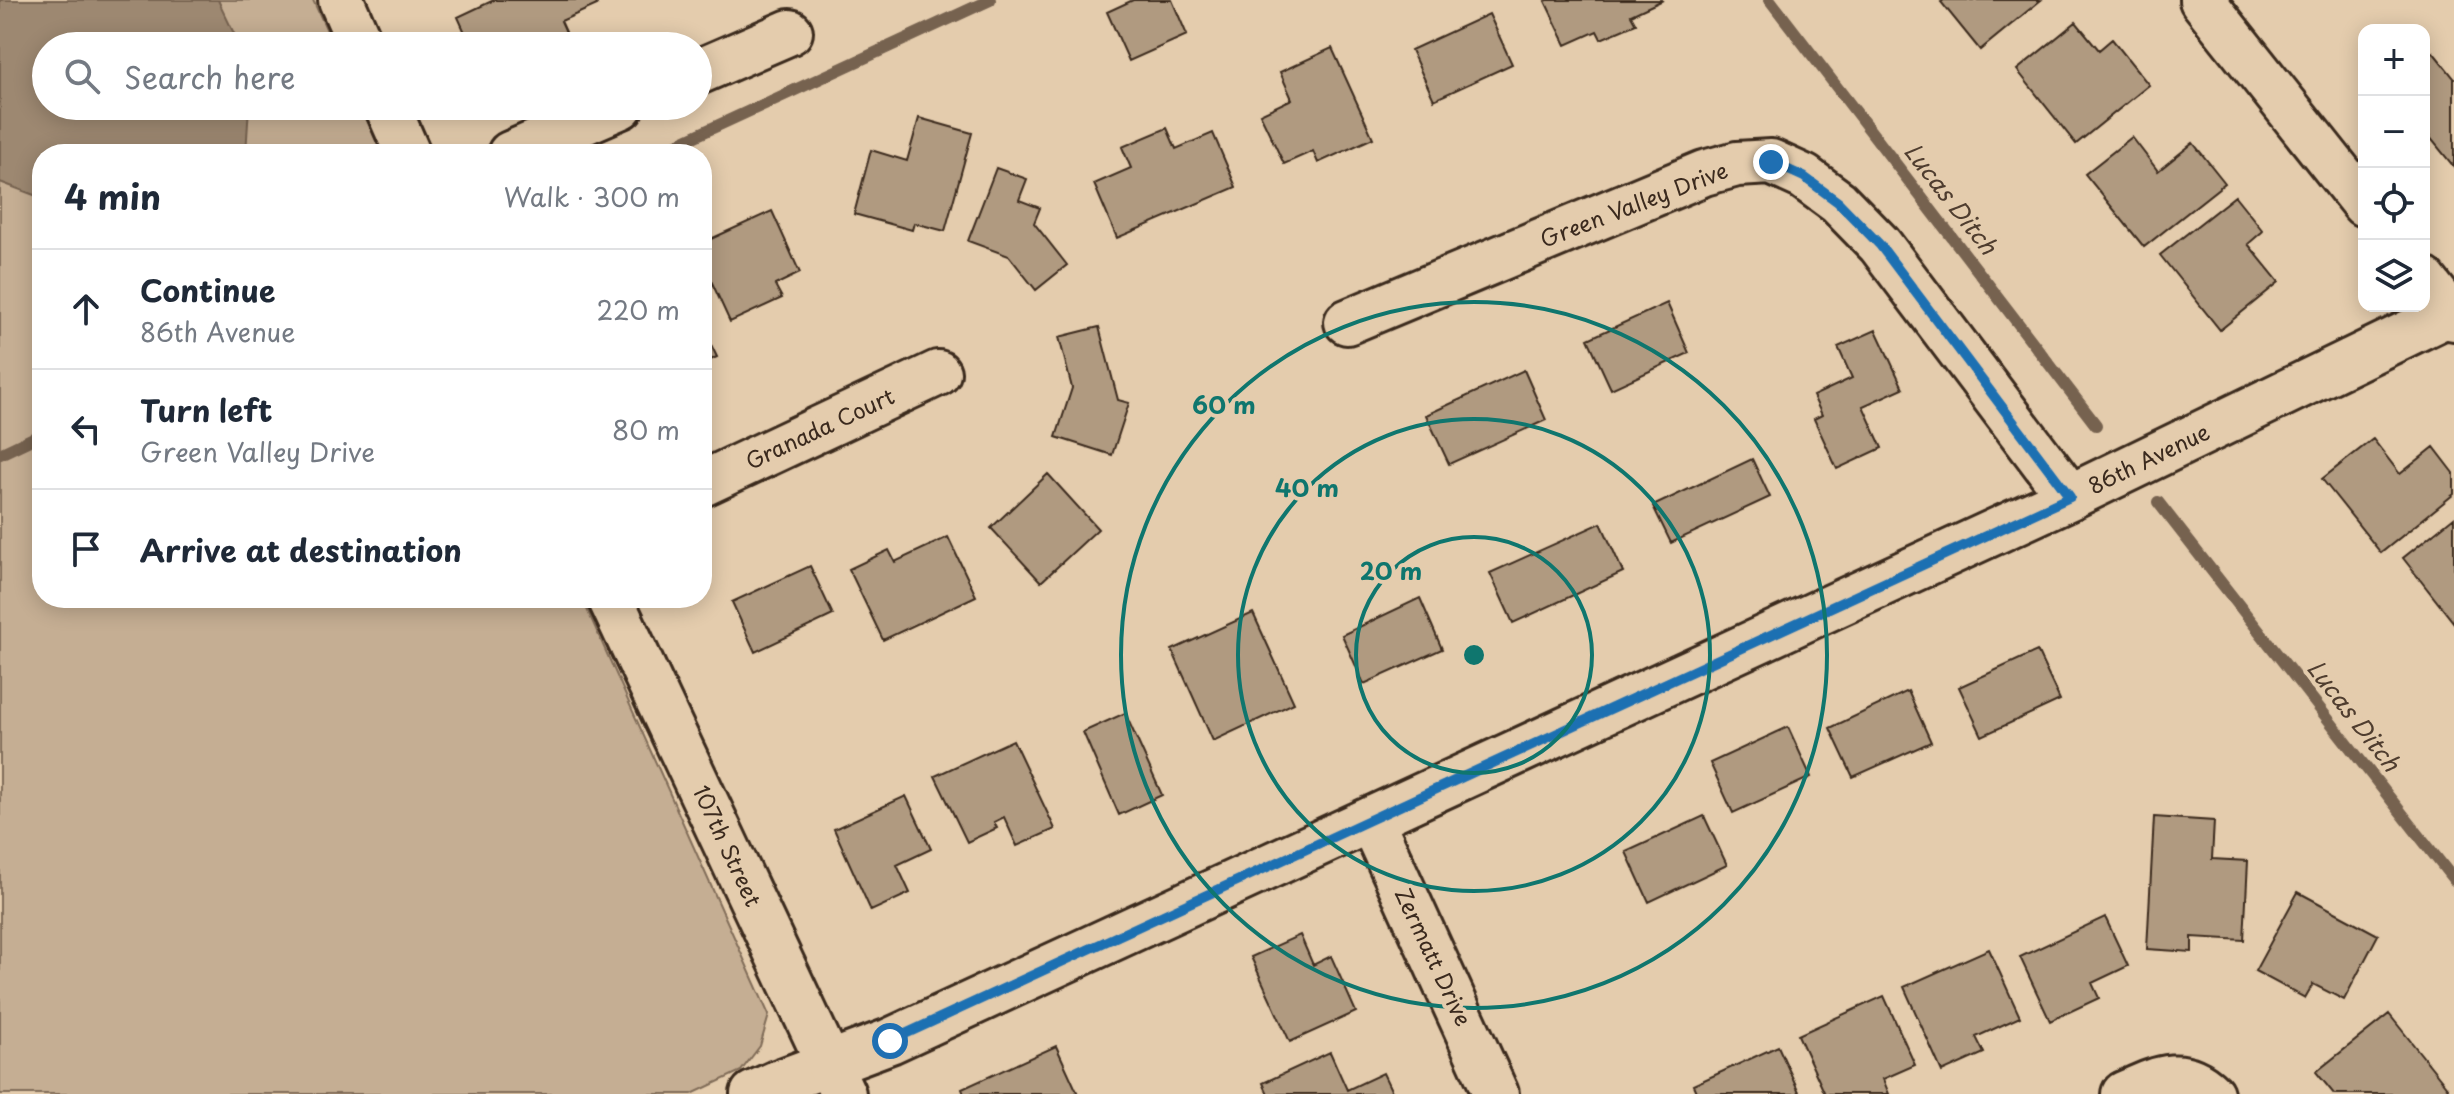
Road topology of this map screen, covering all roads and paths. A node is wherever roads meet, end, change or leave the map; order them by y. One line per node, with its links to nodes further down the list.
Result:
1 (341, 0): 3 (street)
2 (2202, 0): 10 (street)
3 (355, 32)
4 (790, 32): 5 (street)
5 (712, 66)
6 (393, 120): 8 (street)
7 (589, 120): 9 (street)
8 (404, 144)
9 (533, 144)
10 (2358, 196)
11 (2446, 306): 15 (street, 86th Avenue)
12 (1347, 322): 15 (street, Green Valley Drive)
13 (938, 373): 14 (street, Granada Court)
14 (712, 479)
15 (2070, 497): 17 (street, 86th Avenue)
16 (615, 608): 18 (street, 107th Street)
17 (1371, 820): 18 (street, 86th Avenue); 20 (street, Zermatt Drive)
18 (836, 1078): 19 (street, 86th Avenue)
19 (753, 1094)
20 (1496, 1094)
21 (2124, 1094): 22 (street)
22 (2211, 1094)

